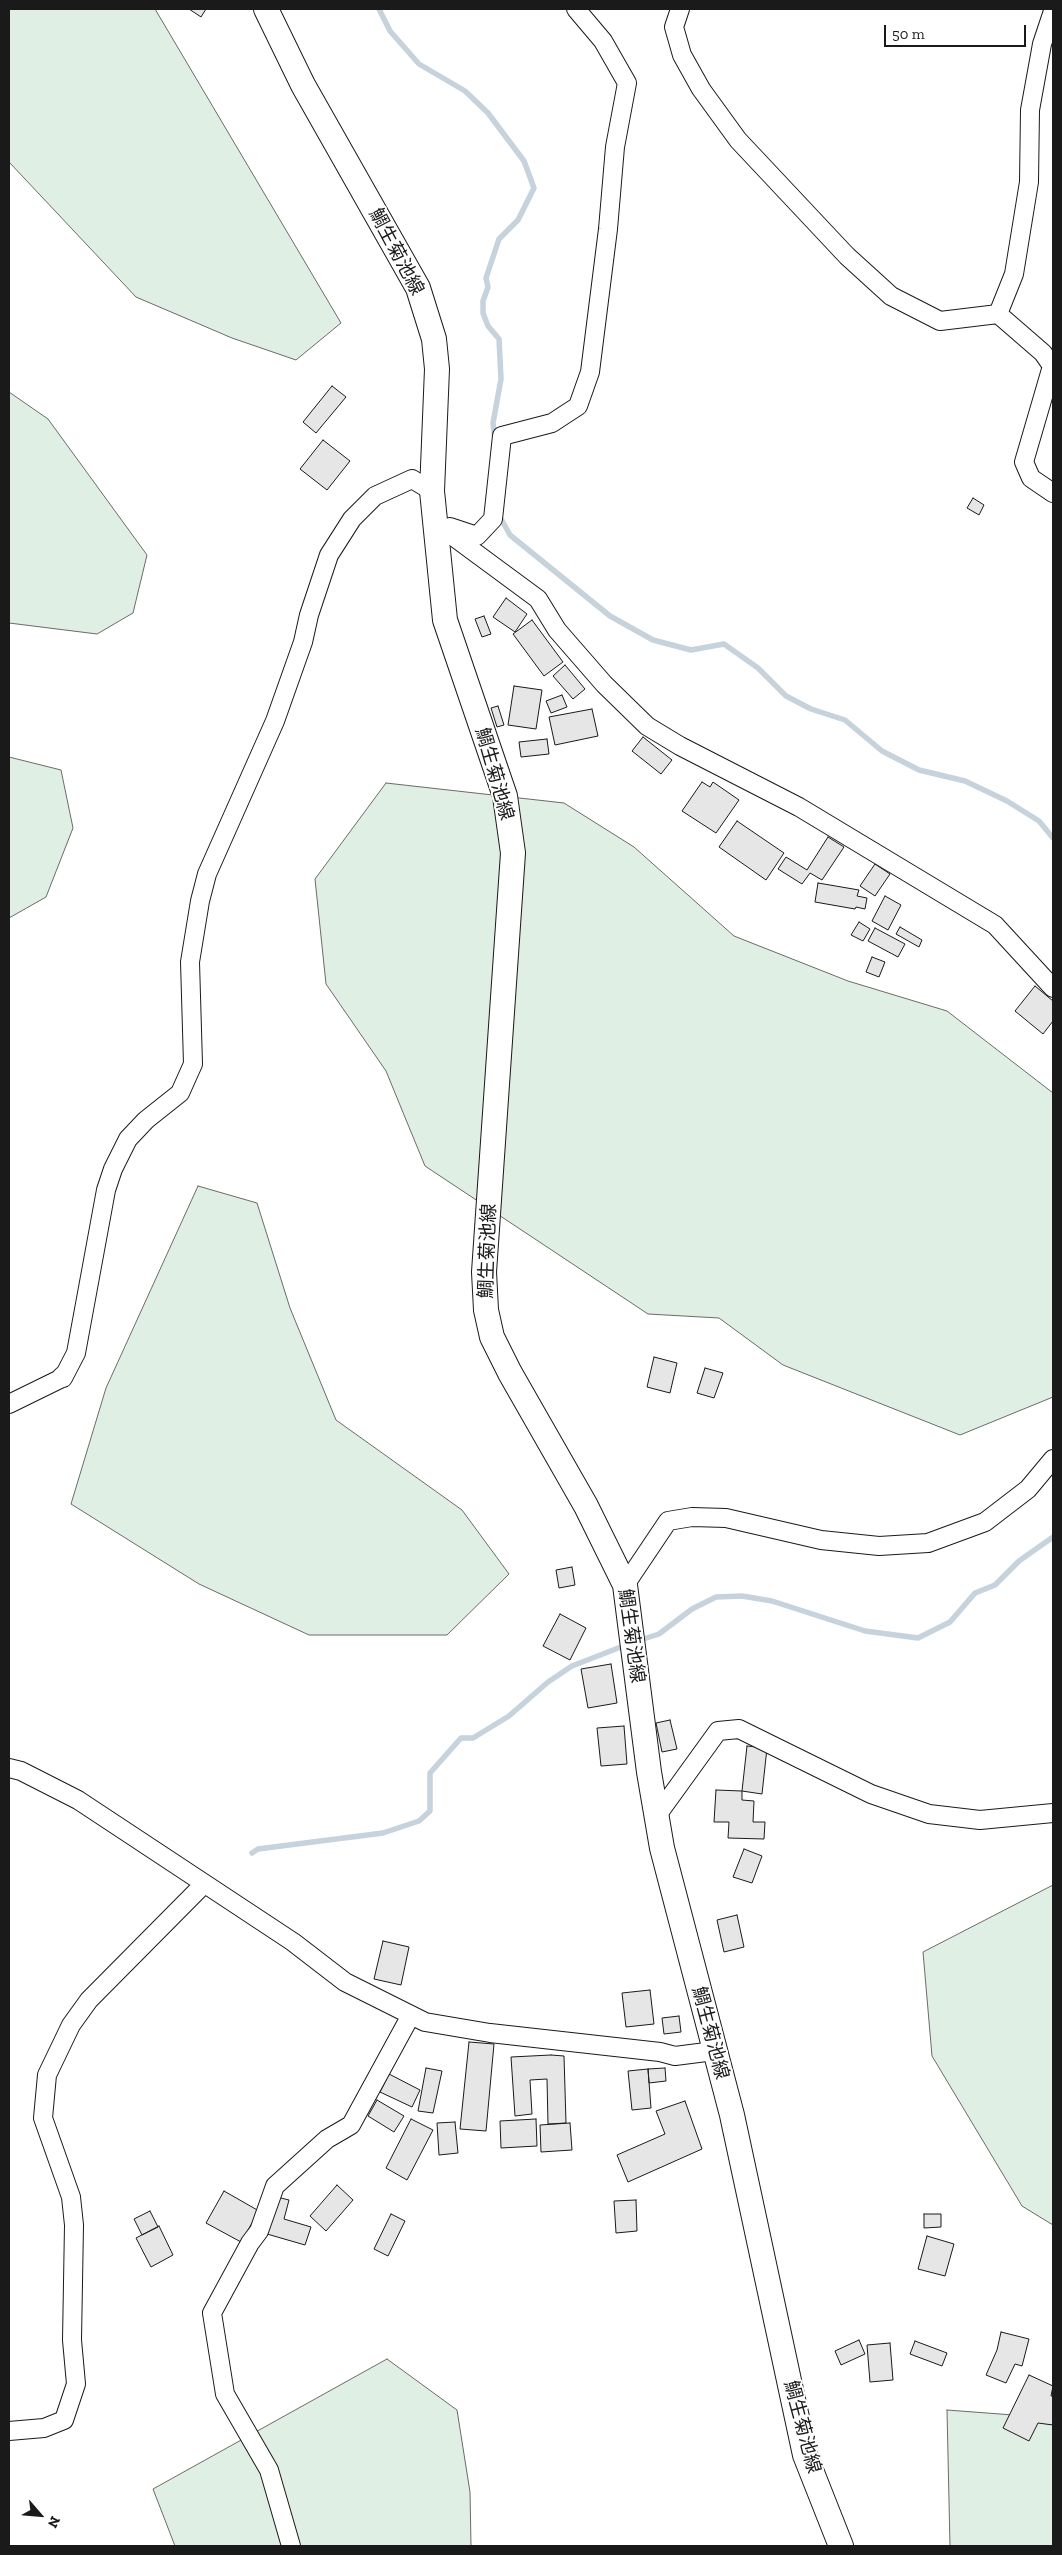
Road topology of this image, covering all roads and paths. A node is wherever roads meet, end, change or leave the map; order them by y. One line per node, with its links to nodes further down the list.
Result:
1 (266, 9): 6 (main road, 鯛生菊池線)
2 (576, 9): 8 (street)
3 (680, 9): 5 (street)
4 (1053, 11): 5 (street)
5 (998, 314): 7 (street)
6 (432, 491): 8 (main road, 鯛生菊池線); 10 (street)
7 (1053, 493)
8 (435, 522): 9 (street); 12 (main road, 鯛生菊池線)
9 (1053, 988)
10 (9, 1404)
11 (1053, 1459): 12 (street)
12 (625, 1586): 15 (main road, 鯛生菊池線)
13 (9, 1768): 16 (street)
14 (1053, 1813): 15 (street)
15 (658, 1814): 18 (main road, 鯛生菊池線)
16 (204, 1884): 17 (street); 19 (street)
17 (410, 2015): 18 (street); 20 (street)
18 (714, 2051): 21 (main road, 鯛生菊池線)
19 (9, 2431)
20 (291, 2546)
21 (841, 2546)

